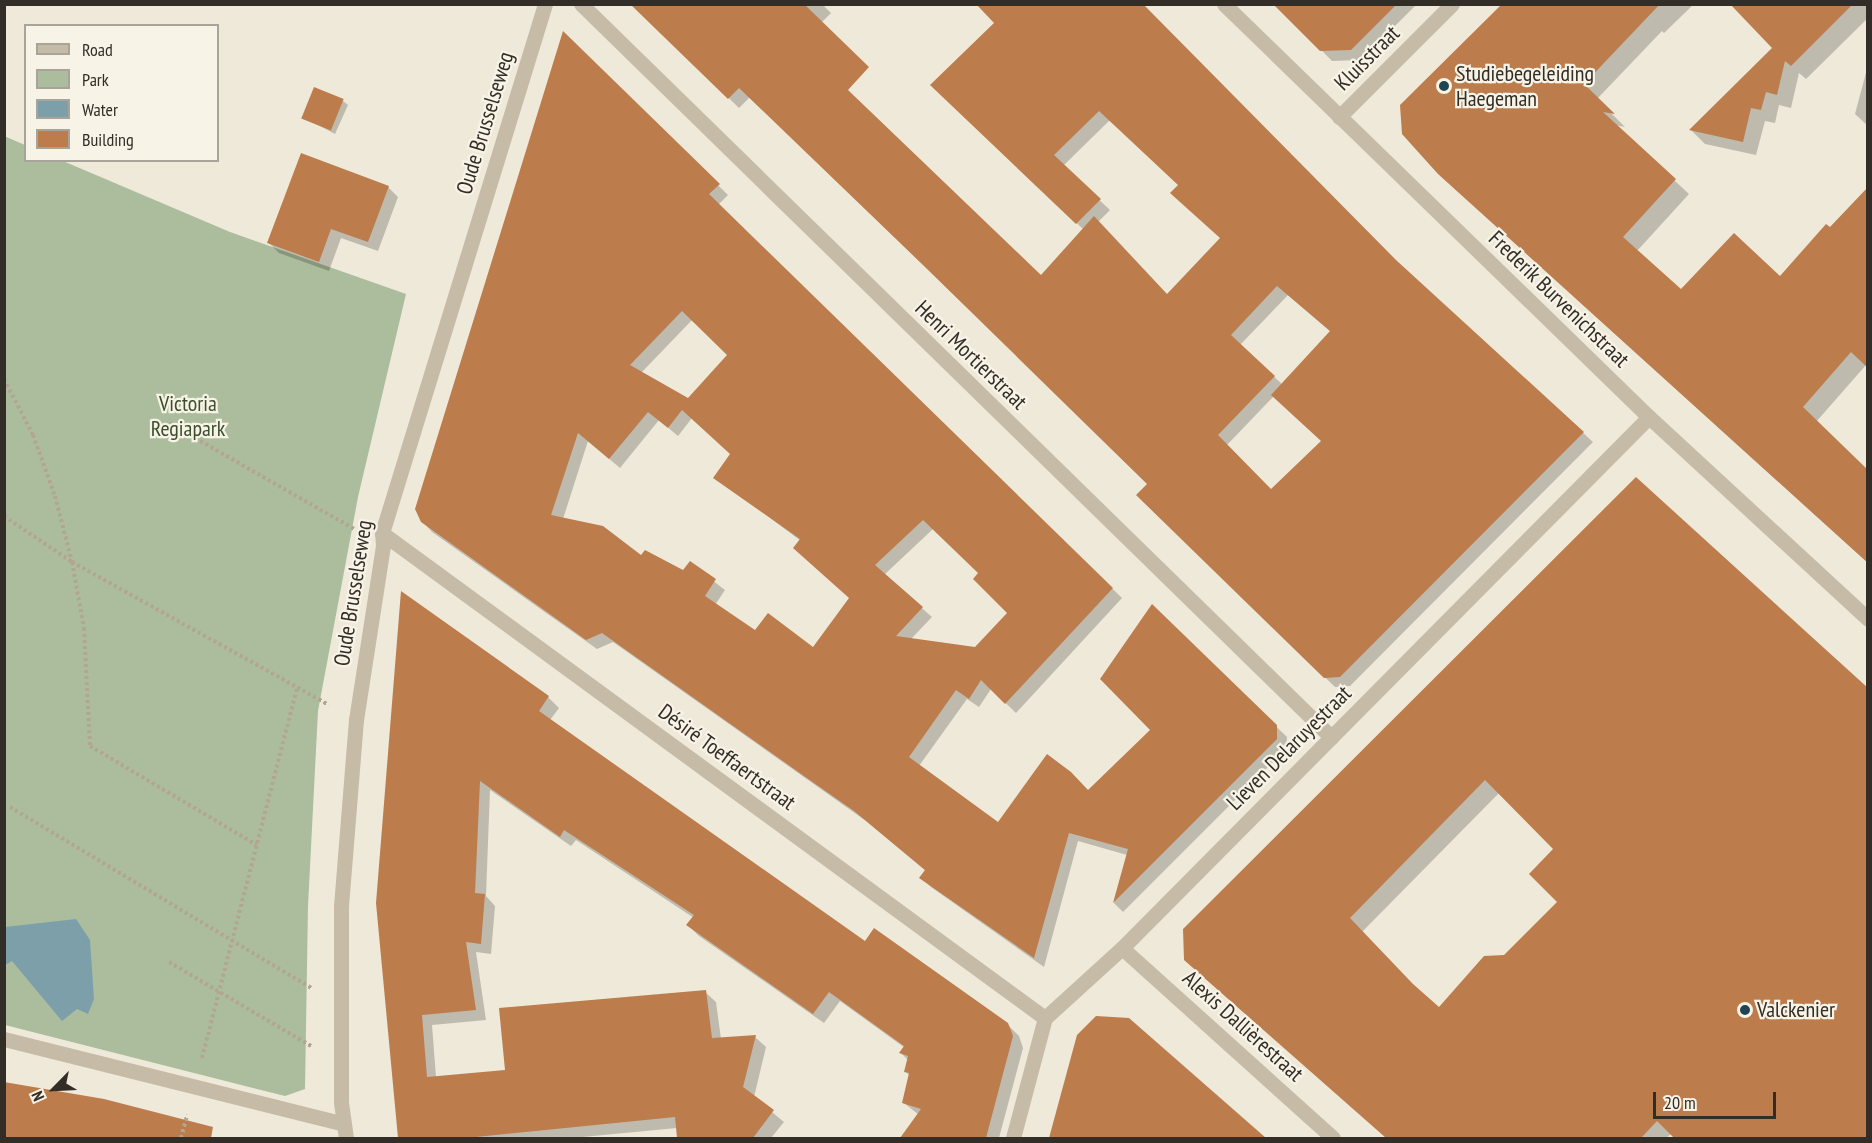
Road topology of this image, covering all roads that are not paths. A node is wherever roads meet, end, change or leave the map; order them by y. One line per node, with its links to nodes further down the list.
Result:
1 (545, 4): 7 (street, Oude Brusselseweg)
2 (581, 4): 9 (street, Henri Mortierstraat)
3 (1224, 4): 5 (street, Frederik Burvenichstraat)
4 (1452, 4): 5 (street, Kluisstraat)
5 (1339, 117): 6 (street, Frederik Burvenichstraat)
6 (1649, 417): 8 (street, Frederik Burvenichstraat); 9 (street, Lieven Delaruyestraat)
7 (383, 539): 11 (street, Désiré Toeffaertstraat); 13 (street, Oude Brusselseweg)
8 (1868, 619)
9 (1331, 737): 10 (street, Lieven Delaruyestraat)
10 (1122, 948): 11 (street, Lieven Delaruyestraat); 15 (street, Alexis Dallièrestraat)
11 (1045, 1018): 14 (street)
12 (4, 1039): 13 (street)
13 (345, 1131)
14 (1013, 1138)
15 (1333, 1138)

